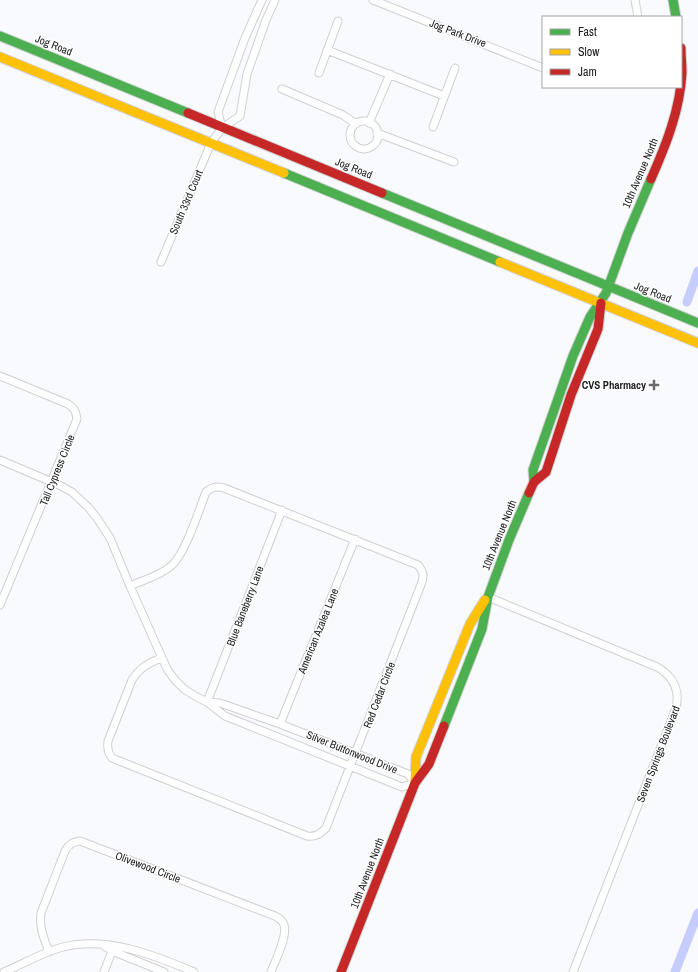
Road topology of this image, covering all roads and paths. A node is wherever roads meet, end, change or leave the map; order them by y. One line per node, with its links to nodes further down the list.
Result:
1 (262, 0): 22 (street)
2 (275, 0): 22 (street)
3 (373, 0): 13 (street, Jog Park Drive)
4 (635, 0): 6 (street)
5 (673, 0): 7 (main road)
6 (638, 16)
7 (676, 16)
8 (338, 21): 10 (street)
9 (0, 36): 22 (main road, Jog Road)
10 (328, 50): 14 (street); 15 (street)
11 (0, 57): 24 (main road)
12 (455, 68): 18 (street)
13 (542, 68)
14 (319, 73)
15 (390, 74): 18 (street); 19 (street)
16 (681, 88): 27 (main road, 10th Avenue North)
17 (282, 89): 20 (street)
18 (444, 96): 21 (street)
19 (369, 122): 20 (street); 23 (street)
20 (356, 124): 23 (street)
21 (432, 127)
22 (222, 128): 24 (street); 27 (main road, Jog Road)
23 (377, 133): 25 (street)
24 (211, 143): 26 (street, South 33rd Court); 28 (main road)
25 (454, 162)
26 (161, 262)
27 (608, 286): 28 (main road, 10th Avenue North); 29 (main road, Jog Road)
28 (600, 303): 30 (main road); 37 (main road, 10th Avenue North)
29 (698, 323)
30 (698, 343)
31 (0, 376): 33 (street, Tall Cypress Circle)
32 (0, 460): 33 (street, Silver Buttonwood Drive)
33 (52, 482): 36 (street, Silver Buttonwood Drive); 38 (street, Tall Cypress Circle)
34 (282, 510): 35 (street, Red Cedar Circle); 36 (street, Red Cedar Circle); 40 (street, Blue Baneberry Lane)
35 (355, 539): 41 (street, American Azalea Lane); 42 (street, Red Cedar Circle)
36 (130, 586): 39 (street, Silver Buttonwood Drive)
37 (488, 597): 44 (main road, 10th Avenue North); 44 (main road, 10th Avenue North); 54 (street, Seven Springs Boulevard)
38 (0, 606)
39 (161, 658): 40 (street, Silver Buttonwood Drive); 43 (street, Red Cedar Circle)
40 (207, 702): 41 (street, Silver Buttonwood Drive); 43 (street, Silver Buttonwood Drive)
41 (280, 724): 42 (street, Silver Buttonwood Drive)
42 (356, 754): 43 (street, Red Cedar Circle); 44 (street, Silver Buttonwood Drive)
43 (351, 767): 44 (street, Silver Buttonwood Drive)
44 (415, 783): 53 (main road, 10th Avenue North)
45 (103, 945): 46 (street); 47 (street); 48 (street)
46 (112, 951): 50 (street); 51 (street)
47 (50, 952): 49 (street); 52 (street, Olivewood Circle)
48 (190, 971)
49 (4, 972)
50 (104, 972)
51 (164, 972)
52 (271, 972)
53 (341, 972)
54 (573, 972)

